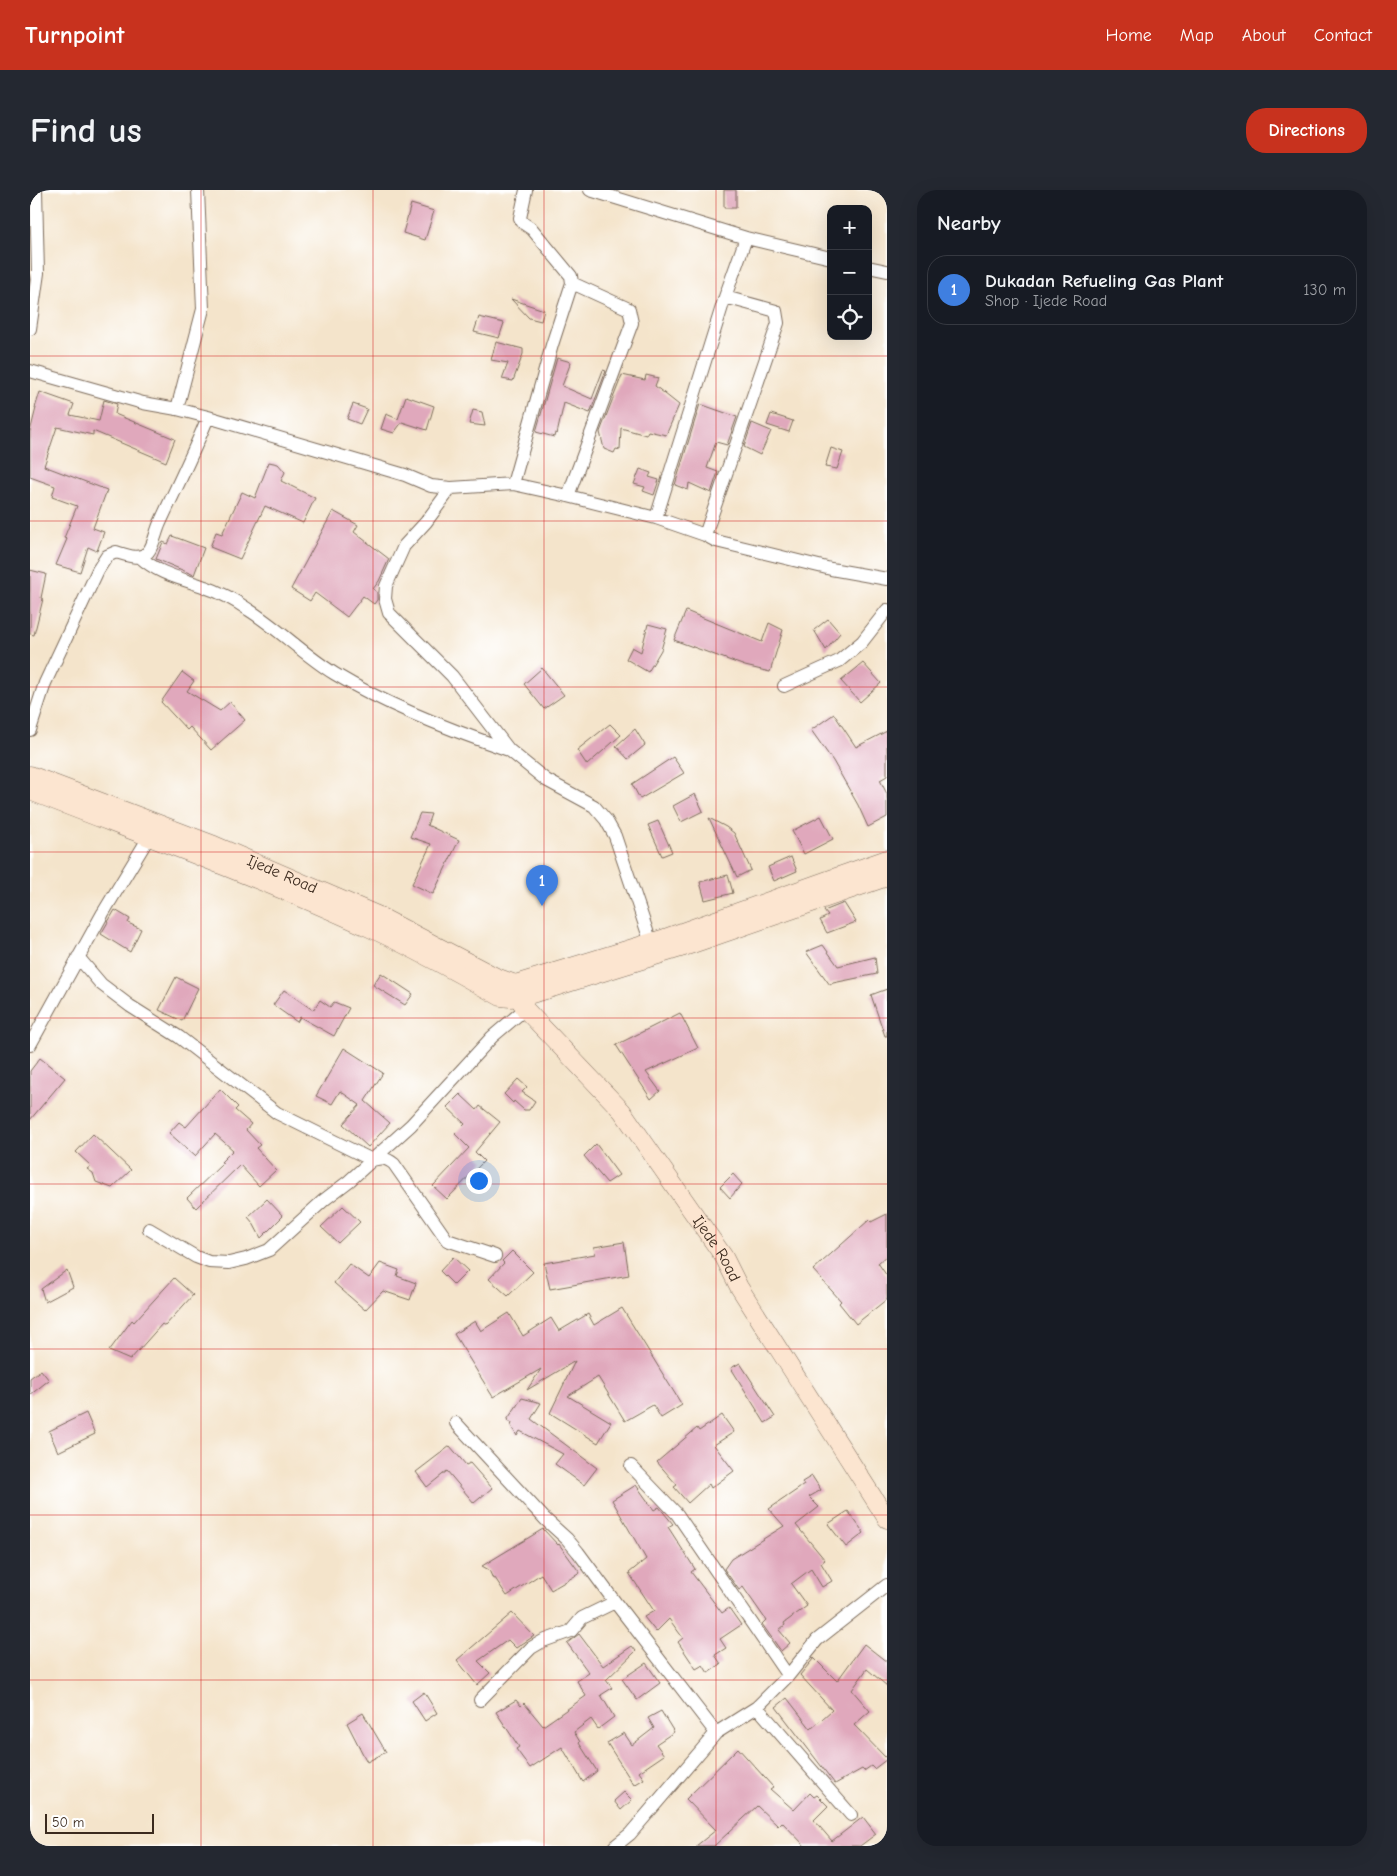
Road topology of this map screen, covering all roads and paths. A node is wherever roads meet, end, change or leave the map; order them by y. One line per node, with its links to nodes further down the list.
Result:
1 (36, 190): 11 (street)
2 (198, 190): 13 (street)
3 (526, 190): 9 (street)
4 (590, 190): 5 (street)
5 (746, 238): 6 (street); 10 (street)
6 (827, 257)
7 (872, 268): 8 (street)
8 (887, 271)
9 (572, 283): 15 (street); 17 (street)
10 (725, 297): 18 (street); 19 (street)
11 (30, 329)
12 (30, 371): 13 (street)
13 (177, 409): 14 (street)
14 (208, 417): 16 (street); 20 (street)
15 (513, 484): 16 (street); 17 (street)
16 (451, 488): 25 (street)
17 (568, 496): 18 (street)
18 (656, 518): 19 (street)
19 (705, 535): 21 (street)
20 (140, 557): 24 (street); 25 (street)
21 (887, 579)
22 (887, 610): 23 (street)
23 (784, 686)
24 (30, 730)
25 (509, 750): 31 (street)
26 (30, 775): 33 (main road, Ijede Road)
27 (30, 791): 28 (main road, Ijede Road)
28 (149, 837): 32 (street); 33 (main road, Ijede Road)
29 (887, 859): 31 (main road)
30 (887, 877): 33 (main road)
31 (651, 943): 33 (main road)
32 (78, 957): 34 (street); 35 (street)
33 (520, 997): 35 (street); 40 (main road, Ijede Road)
34 (30, 1045)
35 (372, 1160): 36 (street); 37 (street)
36 (149, 1229)
37 (495, 1256)
38 (456, 1423): 42 (street)
39 (631, 1466): 43 (street)
40 (887, 1519)
41 (887, 1585): 43 (street)
42 (615, 1602): 44 (street); 46 (street)
43 (788, 1676): 45 (street)
44 (480, 1700)
45 (757, 1707): 46 (street); 47 (street)
46 (716, 1733): 48 (street)
47 (851, 1815)
48 (615, 1846)

